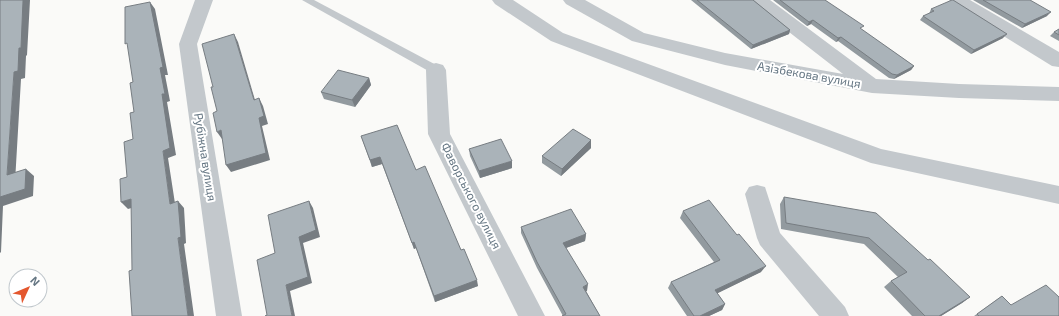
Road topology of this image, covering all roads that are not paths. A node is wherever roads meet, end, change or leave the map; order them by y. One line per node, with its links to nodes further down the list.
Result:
1 (204, 0): 13 (street, Рубіжна вулиця)
2 (307, 0): 8 (lane)
3 (501, 0): 12 (street)
4 (572, 0): 9 (street, Азізбекова вулиця)
5 (758, 0): 9 (street)
6 (958, 0): 7 (street)
7 (1059, 61)
8 (436, 70): 14 (street, Фаворського вулиця)
9 (872, 86): 10 (street, Азізбекова вулиця)
10 (1059, 94)
11 (757, 194): 15 (street)
12 (1059, 195)
13 (229, 316)
14 (532, 316)
15 (836, 316)

